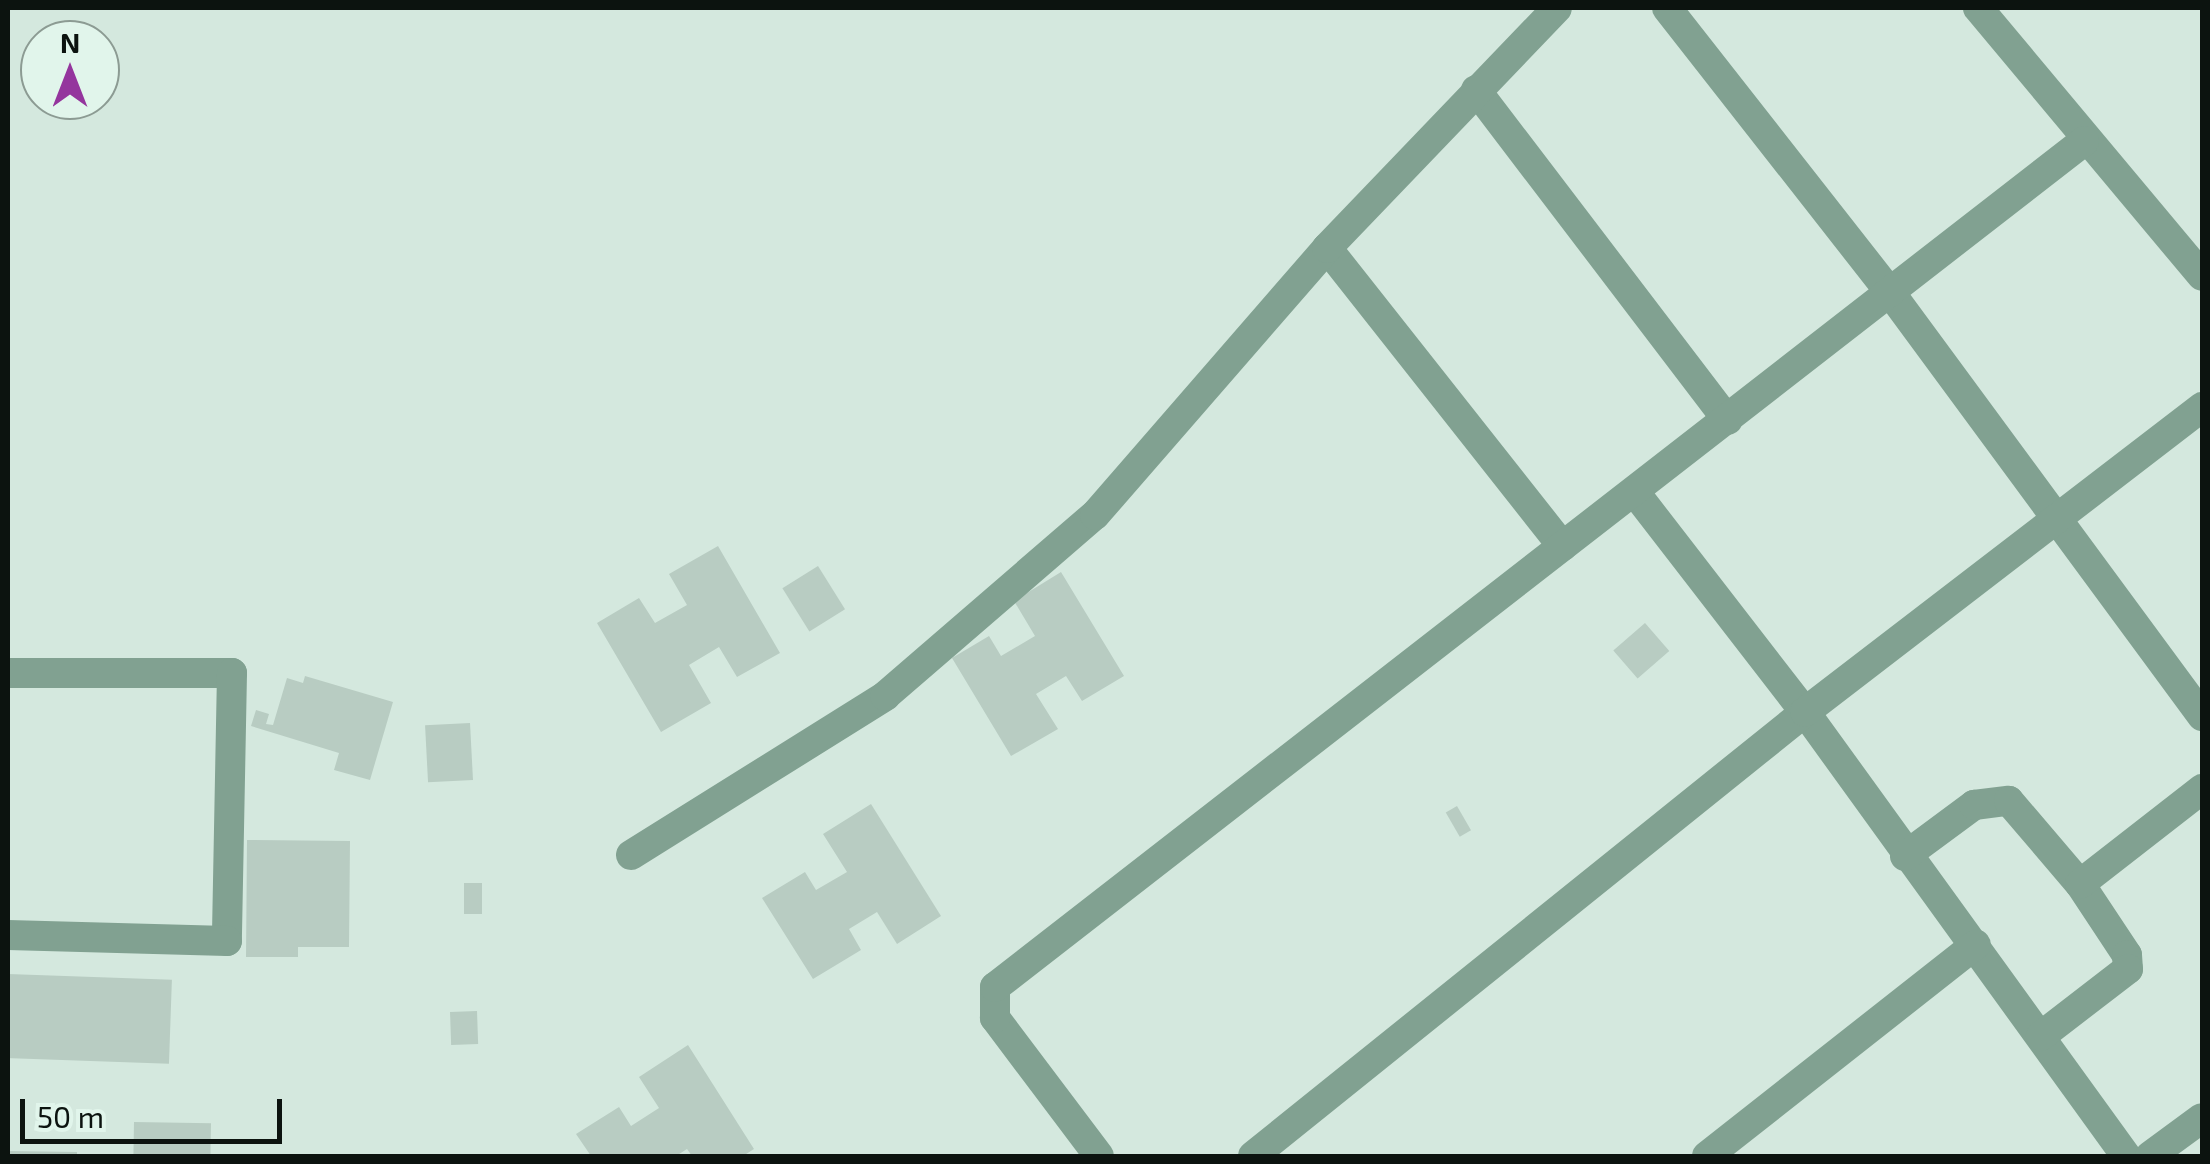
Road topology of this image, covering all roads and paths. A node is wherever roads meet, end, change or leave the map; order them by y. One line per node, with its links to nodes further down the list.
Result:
1 (1557, 8): 4 (street)
2 (1667, 8): 8 (street)
3 (1978, 8): 5 (street)
4 (1476, 90): 6 (street); 10 (street)
5 (2084, 141): 7 (street); 8 (street)
6 (1328, 248): 13 (street); 18 (street)
7 (2202, 276)
8 (1892, 295): 10 (street); 12 (street)
9 (2202, 407): 12 (street)
10 (1728, 420): 11 (street)
11 (1637, 494): 13 (street); 15 (street)
12 (2053, 517): 15 (street); 16 (street)
13 (1562, 546): 25 (street)
14 (8, 673): 21 (street)
15 (1805, 712): 19 (street); 26 (street)
16 (2202, 716)
17 (2202, 789): 20 (street)
18 (632, 855)
19 (1905, 856): 20 (street); 22 (street)
20 (2080, 884): 23 (street)
21 (8, 934)
22 (1976, 944): 23 (street); 27 (street)
23 (2042, 1036): 28 (street)
24 (2202, 1118): 29 (street)
25 (1099, 1156)
26 (1253, 1156)
27 (1706, 1156)
28 (2126, 1156)
29 (2150, 1156)

